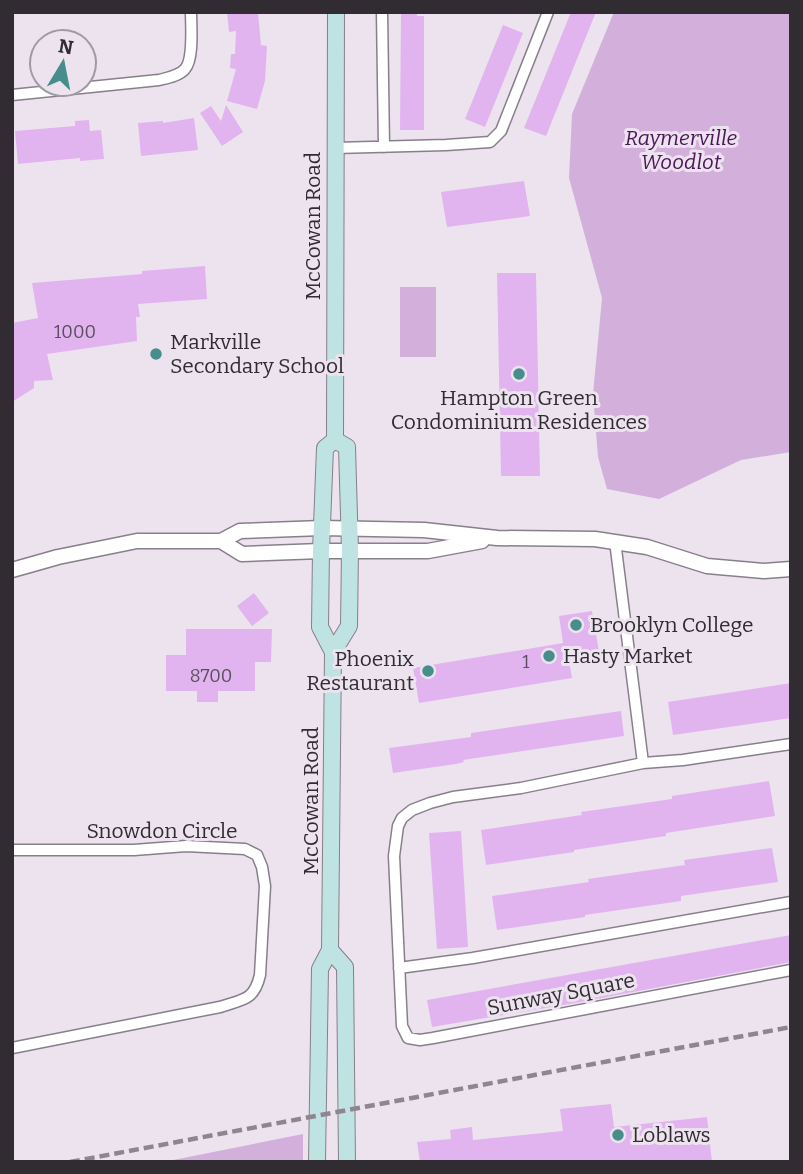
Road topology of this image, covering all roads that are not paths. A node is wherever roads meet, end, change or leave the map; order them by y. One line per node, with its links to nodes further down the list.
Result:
1 (191, 12): 5 (street)
2 (336, 12): 7 (main road, McCowan Road)
3 (382, 12): 6 (street)
4 (548, 12): 6 (street)
5 (12, 95)
6 (384, 147): 7 (street)
7 (335, 148): 8 (main road, McCowan Road)
8 (335, 440): 9 (main road, McCowan Road); 10 (main road, McCowan Road)
9 (323, 528): 10 (street); 12 (street); 15 (main road, McCowan Road)
10 (349, 529): 11 (street); 14 (main road, McCowan Road)
11 (497, 538): 13 (street); 14 (street)
12 (221, 541): 15 (street); 17 (street)
13 (615, 541): 16 (street); 20 (street)
14 (350, 550): 15 (street); 18 (main road, McCowan Road)
15 (321, 551): 18 (main road, McCowan Road)
16 (791, 569)
17 (12, 570)
18 (333, 652): 23 (main road, McCowan Road)
19 (791, 744): 20 (street, Sunway Square)
20 (643, 763): 24 (street, Sunway Square)
21 (12, 850): 26 (street, Snowdon Circle)
22 (791, 902): 24 (street)
23 (330, 950): 27 (main road, McCowan Road); 28 (main road, McCowan Road)
24 (399, 968): 25 (street, Sunway Square)
25 (791, 970)
26 (12, 1048)
27 (317, 1162)
28 (347, 1162)

